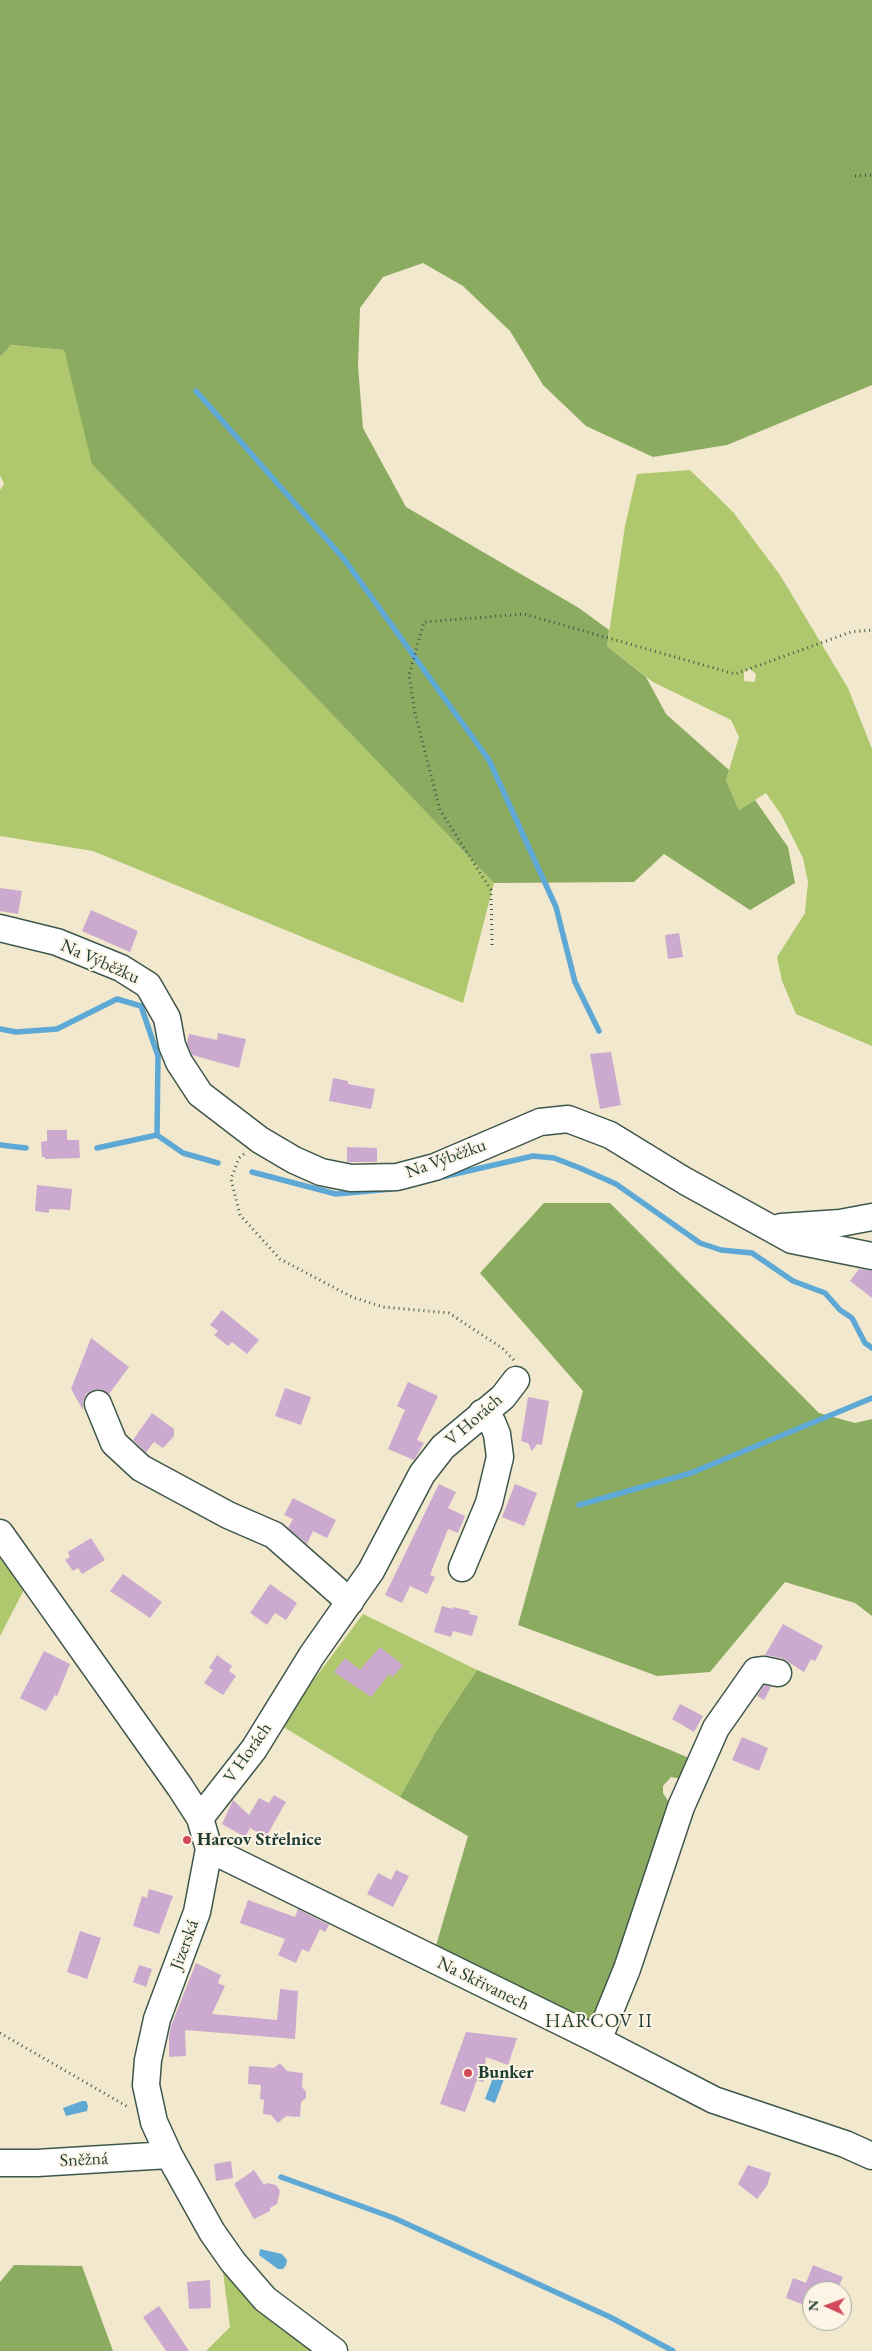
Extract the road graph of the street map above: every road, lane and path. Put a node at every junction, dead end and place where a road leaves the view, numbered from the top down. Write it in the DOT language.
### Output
graph roads {
  1 [pos="872,175"];
  2 [pos="855,176"];
  3 [pos="872,630"];
  4 [pos="0,928"];
  5 [pos="492,945"];
  6 [pos="260,1140"];
  7 [pos="872,1217"];
  8 [pos="770,1227"];
  9 [pos="872,1256"];
  10 [pos="516,1380"];
  11 [pos="98,1404"];
  12 [pos="482,1413"];
  13 [pos="0,1533"];
  14 [pos="462,1568"];
  15 [pos="350,1602"];
  16 [pos="778,1673"];
  17 [pos="200,1818"];
  18 [pos="209,1849"];
  19 [pos="0,2033"];
  20 [pos="598,2040"];
  21 [pos="154,2122"];
  22 [pos="169,2156"];
  23 [pos="872,2156"];
  24 [pos="0,2163"];
  25 [pos="334,2351"];
  1 -- 2 [label="path"];
  3 -- 5 [label="path"];
  4 -- 6 [label="street, Na Výběžku"];
  6 -- 8 [label="street, Na Výběžku"];
  6 -- 10 [label="path, V Horách"];
  7 -- 8 [label="street"];
  8 -- 9 [label="street, Na Výběžku"];
  10 -- 12 [label="street, V Horách"];
  11 -- 15 [label="street"];
  12 -- 14 [label="street"];
  12 -- 15 [label="street, V Horách"];
  13 -- 17 [label="street, Jizerská"];
  15 -- 17 [label="street, V Horách"];
  16 -- 20 [label="street"];
  17 -- 18 [label="street, Jizerská"];
  18 -- 20 [label="street, Na Skřivanech"];
  18 -- 21 [label="street, Jizerská"];
  19 -- 21 [label="path"];
  20 -- 23 [label="street, Na Skřivanech"];
  21 -- 22 [label="street, Jizerská"];
  22 -- 24 [label="street, Sněžná"];
  22 -- 25 [label="street, Jizerská"];
}
